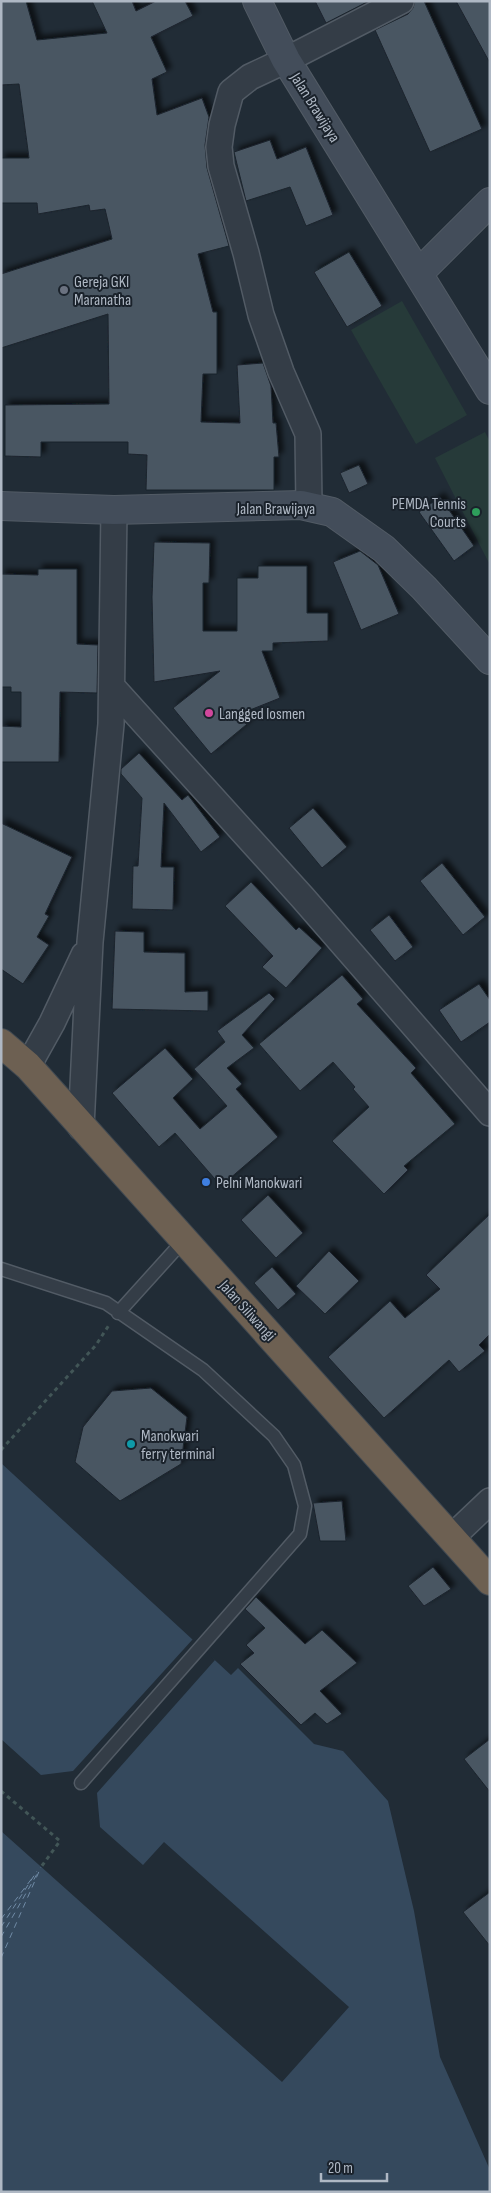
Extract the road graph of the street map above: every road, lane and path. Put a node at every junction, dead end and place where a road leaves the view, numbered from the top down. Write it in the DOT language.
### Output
graph roads {
  1 [pos="256,1"];
  2 [pos="401,1"];
  3 [pos="286,60"];
  4 [pos="490,202"];
  5 [pos="419,273"];
  6 [pos="490,390"];
  7 [pos="309,505"];
  8 [pos="1,506"];
  9 [pos="114,510"];
  10 [pos="490,660"];
  11 [pos="113,688"];
  12 [pos="90,942"];
  13 [pos="1,1043"];
  14 [pos="28,1066"];
  15 [pos="490,1113"];
  16 [pos="81,1127"];
  17 [pos="184,1240"];
  18 [pos="1,1269"];
  19 [pos="118,1312"];
  20 [pos="1,1450"];
  21 [pos="490,1501"];
  22 [pos="451,1538"];
  23 [pos="490,1582"];
  24 [pos="81,1783"];
  25 [pos="1,1791"];
  26 [pos="40,1867"];
  1 -- 3 [label="street, Jalan Brawijaya"];
  2 -- 3 [label="street"];
  3 -- 5 [label="street, Jalan Brawijaya"];
  3 -- 7 [label="street"];
  4 -- 5 [label="street"];
  5 -- 6 [label="street, Jalan Brawijaya"];
  7 -- 9 [label="street, Jalan Brawijaya"];
  7 -- 10 [label="street, Jalan Brawijaya"];
  8 -- 9 [label="street, Jalan Brawijaya"];
  9 -- 11 [label="street"];
  11 -- 12 [label="street"];
  11 -- 15 [label="street"];
  12 -- 14 [label="street"];
  12 -- 16 [label="street"];
  13 -- 14 [label="highway, Jalan Siliwangi"];
  14 -- 16 [label="highway, Jalan Siliwangi"];
  16 -- 17 [label="highway, Jalan Siliwangi"];
  17 -- 19 [label="lane"];
  17 -- 22 [label="highway, Jalan Siliwangi"];
  18 -- 19 [label="lane"];
  19 -- 20 [label="path"];
  19 -- 24 [label="lane"];
  21 -- 22 [label="street"];
  22 -- 23 [label="highway, Jalan Siliwangi"];
  25 -- 26 [label="path"];
}
